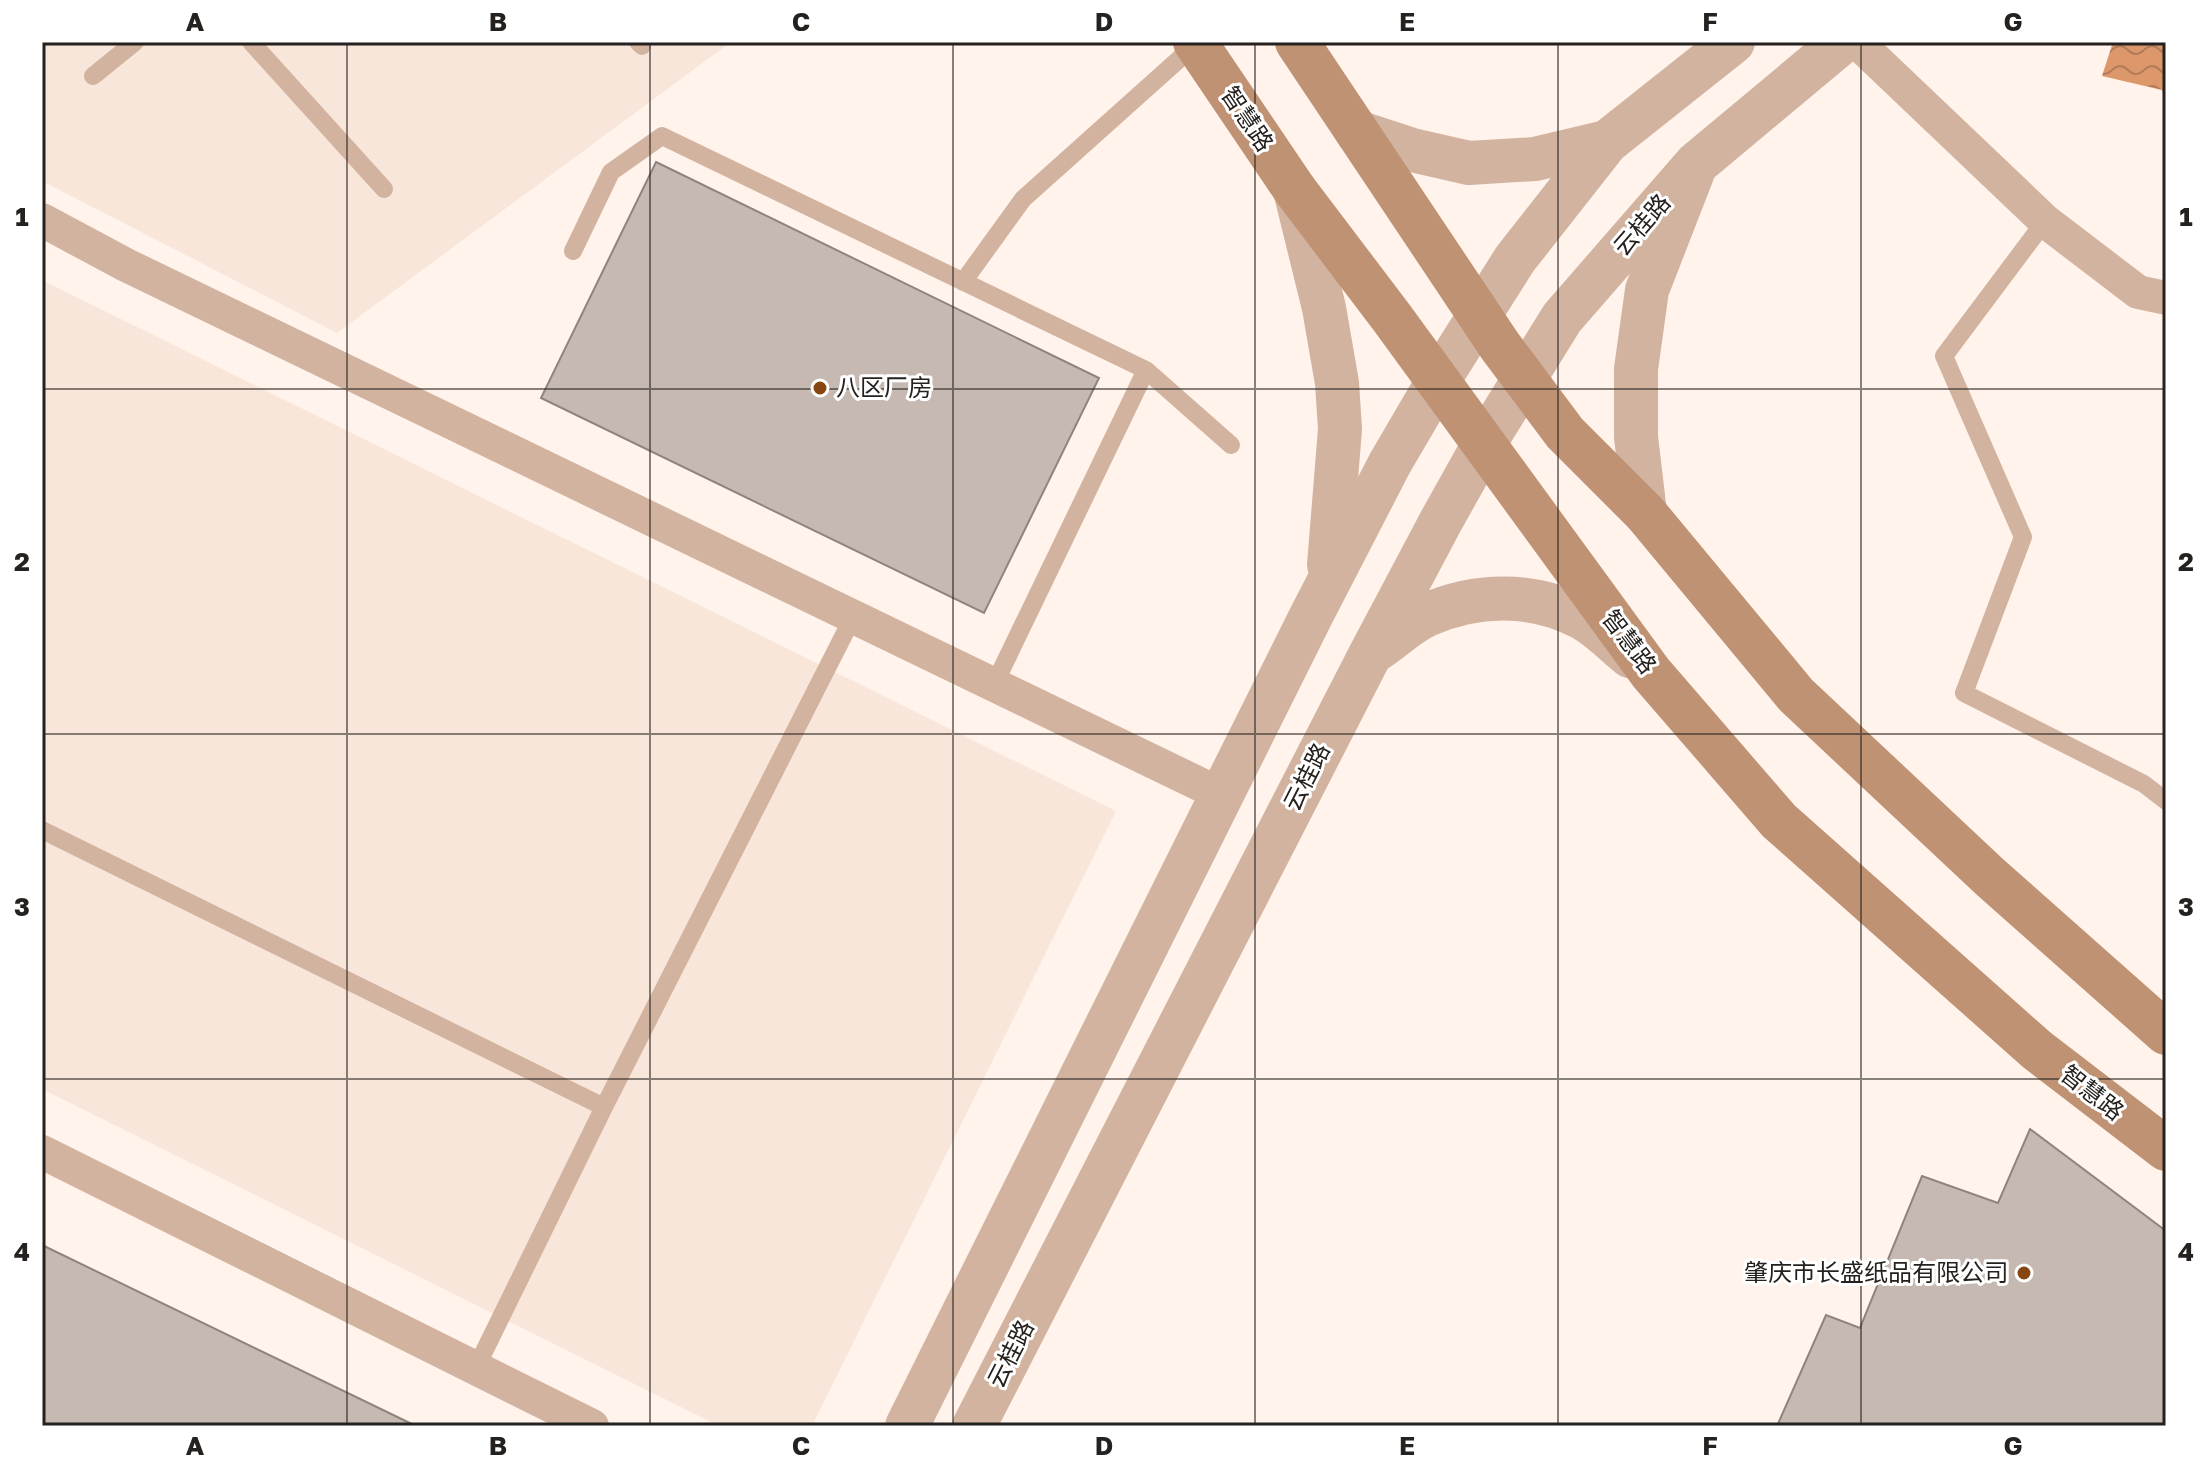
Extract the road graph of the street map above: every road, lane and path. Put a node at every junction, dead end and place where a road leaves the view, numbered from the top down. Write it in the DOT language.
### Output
graph roads {
  1 [pos="135,42"];
  2 [pos="251,42"];
  3 [pos="1297,42"];
  4 [pos="1733,42"];
  5 [pos="1842,42"];
  6 [pos="1857,42"];
  7 [pos="1196,43"];
  8 [pos="93,76"];
  9 [pos="1357,132"];
  10 [pos="1607,142"];
  11 [pos="1696,164"];
  12 [pos="384,189"];
  13 [pos="1295,190"];
  14 [pos="42,220"];
  15 [pos="2045,221"];
  16 [pos="573,251"];
  17 [pos="963,282"];
  18 [pos="2166,298"];
  19 [pos="1480,316"];
  20 [pos="1146,370"];
  21 [pos="1525,380"];
  22 [pos="1438,381"];
  23 [pos="1484,444"];
  24 [pos="1231,445"];
  25 [pos="1645,513"];
  26 [pos="1328,584"];
  27 [pos="853,617"];
  28 [pos="1371,653"];
  29 [pos="1651,673"];
  30 [pos="994,685"];
  31 [pos="1222,795"];
  32 [pos="2166,801"];
  33 [pos="42,830"];
  34 [pos="2166,1033"];
  35 [pos="604,1107"];
  36 [pos="2166,1149"];
  37 [pos="42,1152"];
  38 [pos="476,1368"];
  39 [pos="592,1426"];
  40 [pos="907,1426"];
  41 [pos="974,1426"];
  1 -- 8 [label="lane"];
  2 -- 12 [label="lane"];
  3 -- 9 [label="main road"];
  4 -- 10 [label="street"];
  5 -- 11 [label="street, 云桂路"];
  6 -- 15 [label="street"];
  7 -- 13 [label="main road, 智慧路"];
  7 -- 17 [label="lane"];
  9 -- 10 [label="street"];
  9 -- 19 [label="main road"];
  10 -- 19 [label="street"];
  11 -- 21 [label="street, 云桂路"];
  11 -- 25 [label="street"];
  13 -- 22 [label="main road, 智慧路"];
  13 -- 26 [label="street"];
  14 -- 27 [label="street"];
  15 -- 18 [label="street"];
  15 -- 32 [label="lane"];
  16 -- 17 [label="lane"];
  17 -- 20 [label="lane"];
  19 -- 21 [label="main road"];
  19 -- 22 [label="street"];
  20 -- 24 [label="lane"];
  20 -- 30 [label="lane"];
  21 -- 23 [label="street, 云桂路"];
  21 -- 25 [label="main road"];
  22 -- 23 [label="main road, 智慧路"];
  22 -- 26 [label="street"];
  23 -- 28 [label="street, 云桂路"];
  23 -- 29 [label="main road, 智慧路"];
  25 -- 34 [label="main road"];
  26 -- 31 [label="street"];
  27 -- 30 [label="street"];
  27 -- 35 [label="lane"];
  28 -- 29 [label="street"];
  28 -- 41 [label="street, 云桂路"];
  29 -- 36 [label="main road, 智慧路"];
  30 -- 31 [label="street"];
  31 -- 40 [label="street"];
  33 -- 35 [label="lane"];
  35 -- 38 [label="lane"];
  37 -- 38 [label="street"];
  38 -- 39 [label="street"];
}
